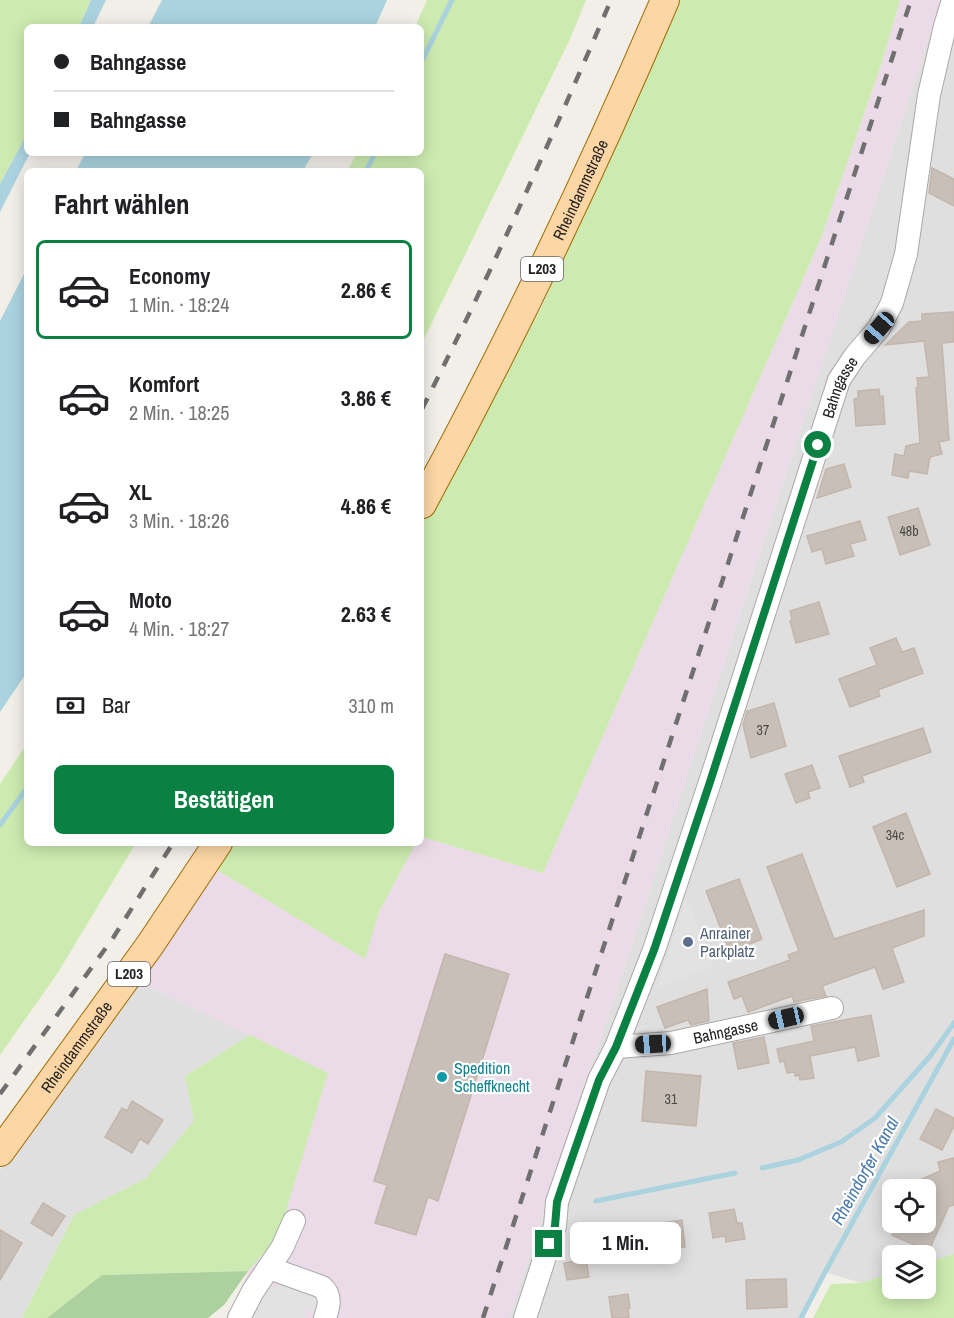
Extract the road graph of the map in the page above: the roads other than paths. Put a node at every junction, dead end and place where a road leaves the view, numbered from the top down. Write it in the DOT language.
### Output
graph roads {
  1 [pos="666,0"];
  2 [pos="953,0"];
  3 [pos="424,500"];
  4 [pos="216,846"];
  5 [pos="832,1008"];
  6 [pos="616,1047"];
  7 [pos="0,1152"];
  8 [pos="294,1221"];
  9 [pos="269,1268"];
  10 [pos="239,1318"];
  11 [pos="325,1318"];
  12 [pos="525,1318"];
  1 -- 3 [label="main road, Rheindammstraße / L203"];
  2 -- 6 [label="street, Bahngasse"];
  4 -- 7 [label="main road, Rheindammstraße / L203"];
  5 -- 6 [label="street, Bahngasse"];
  6 -- 12 [label="street, Bahngasse"];
  8 -- 9 [label="street"];
  9 -- 10 [label="street"];
  9 -- 11 [label="street"];
}
